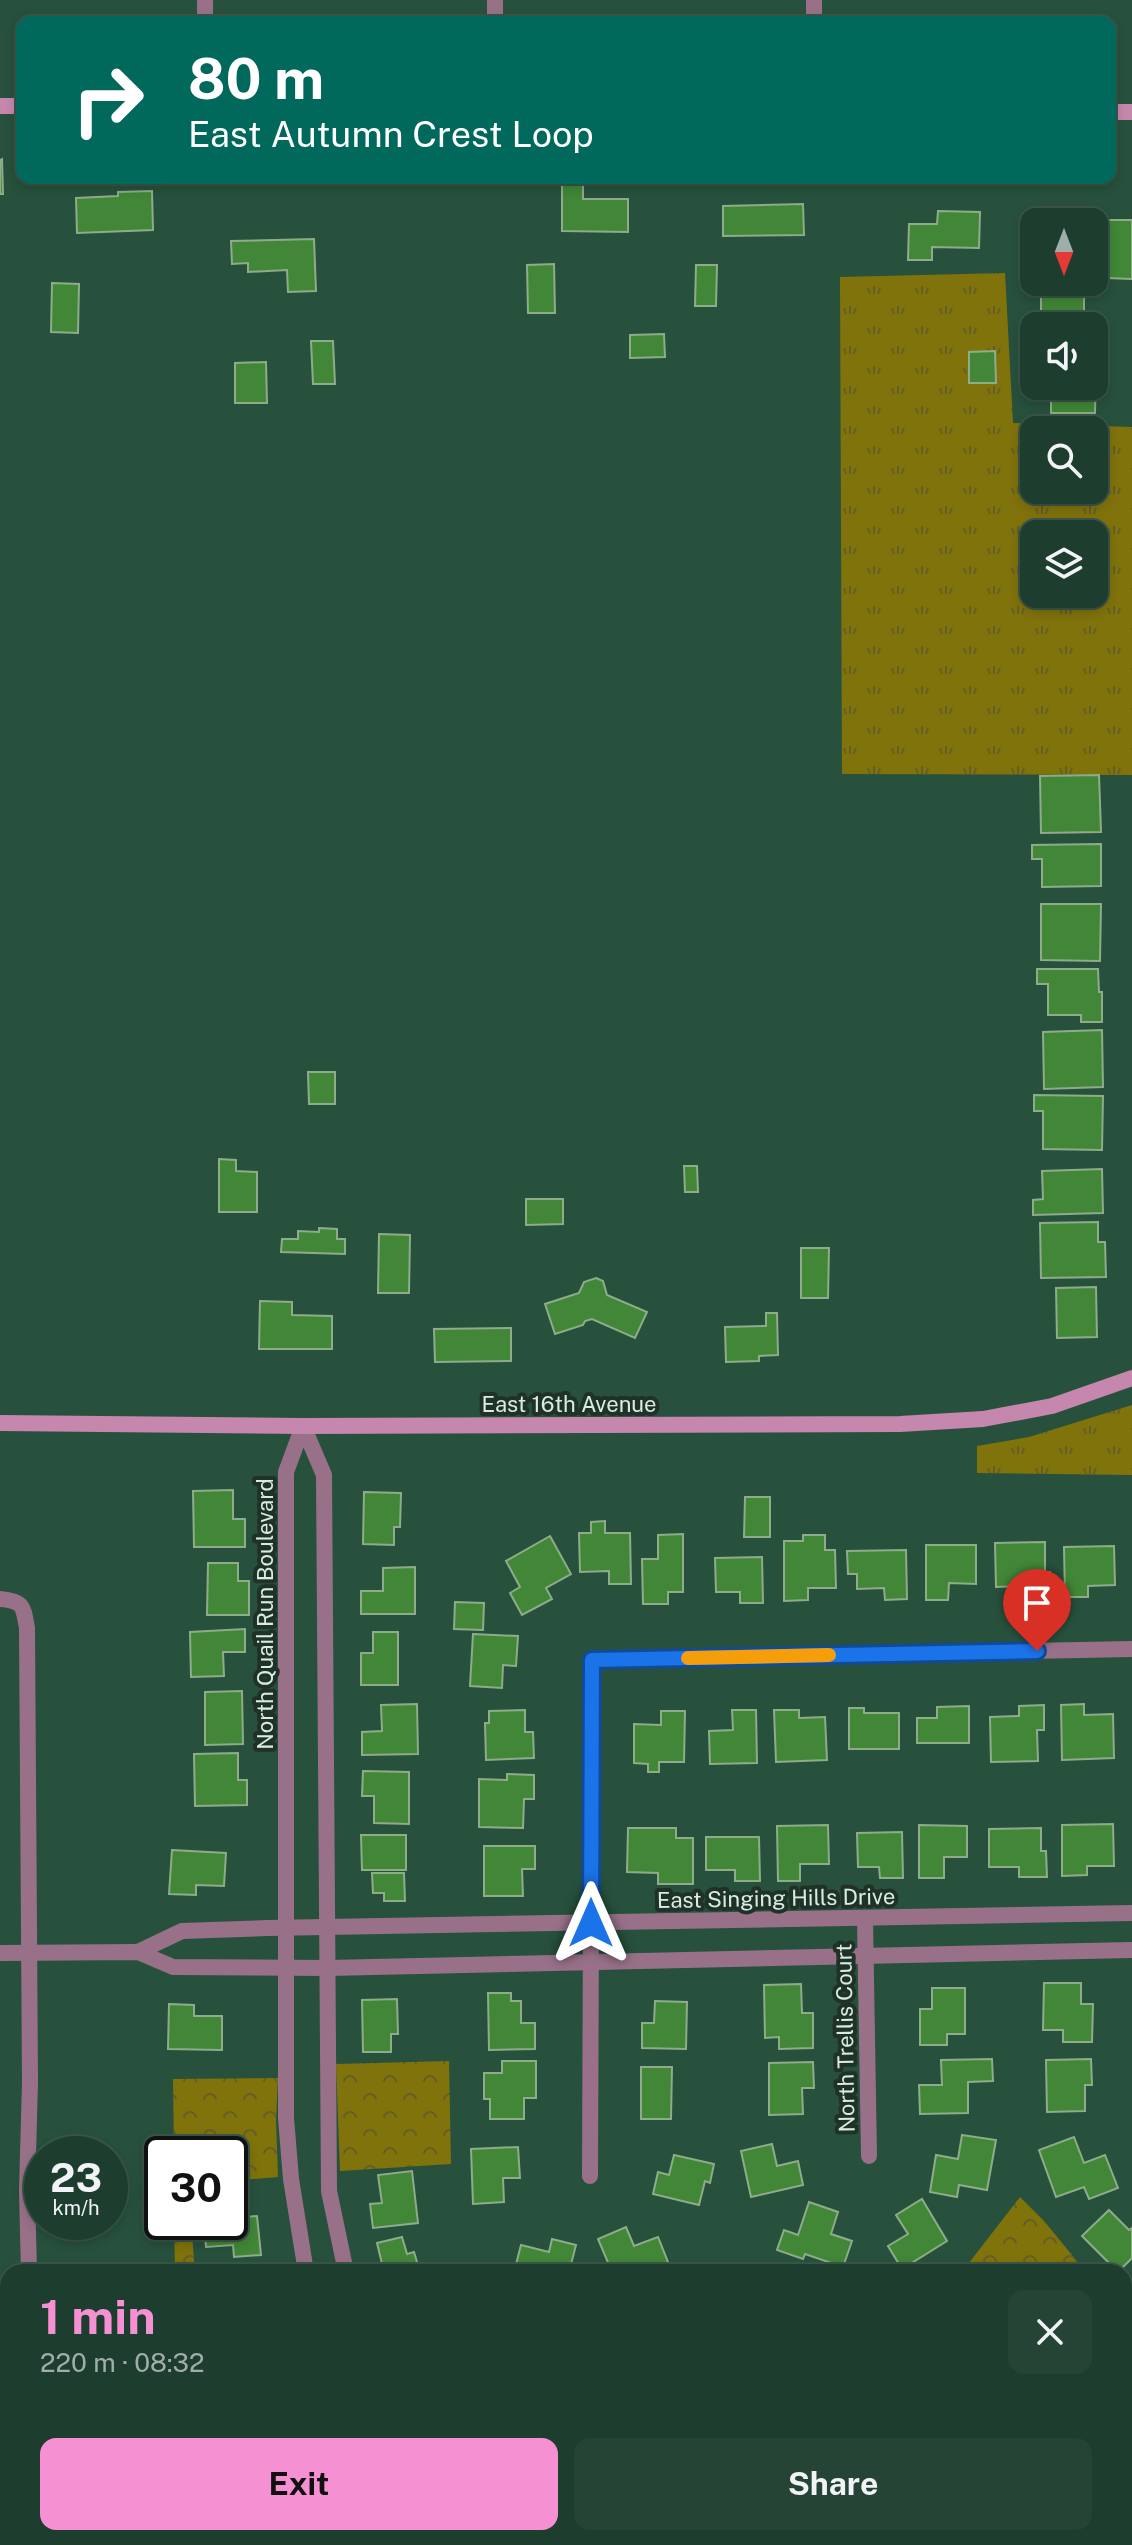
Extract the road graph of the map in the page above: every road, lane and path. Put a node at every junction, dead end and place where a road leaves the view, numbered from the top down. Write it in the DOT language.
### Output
graph roads {
  1 [pos="1132,1378"];
  2 [pos="0,1423"];
  3 [pos="303,1426"];
  4 [pos="0,1599"];
  5 [pos="1132,1649"];
  6 [pos="1132,1913"];
  7 [pos="865,1919"];
  8 [pos="591,1923"];
  9 [pos="286,1927"];
  10 [pos="327,1927"];
  11 [pos="1132,1950"];
  12 [pos="29,1952"];
  13 [pos="138,1952"];
  14 [pos="0,1953"];
  15 [pos="866,1955"];
  16 [pos="591,1961"];
  17 [pos="286,1967"];
  18 [pos="328,1968"];
  19 [pos="869,2156"];
  20 [pos="590,2176"];
  21 [pos="29,2264"];
  22 [pos="305,2264"];
  23 [pos="344,2264"];
  1 -- 3 [label="street, East 16th Avenue"];
  2 -- 3 [label="street, East 16th Avenue"];
  3 -- 9 [label="street, North Quail Run Boulevard"];
  3 -- 10 [label="street"];
  4 -- 12 [label="street"];
  5 -- 8 [label="street"];
  6 -- 7 [label="street, East Singing Hills Drive"];
  7 -- 8 [label="street, East Singing Hills Drive"];
  7 -- 15 [label="street, North Trellis Court"];
  8 -- 10 [label="street, East Singing Hills Drive"];
  8 -- 16 [label="street"];
  9 -- 10 [label="street, East Singing Hills Drive"];
  9 -- 13 [label="street, East Singing Hills Drive"];
  9 -- 17 [label="street, North Quail Run Boulevard"];
  10 -- 18 [label="street"];
  11 -- 15 [label="street, East Singing Hills Drive"];
  12 -- 13 [label="street, East Singing Hills Drive"];
  12 -- 14 [label="street, East Singing Hills Drive"];
  12 -- 21 [label="street"];
  13 -- 17 [label="street, East Singing Hills Drive"];
  15 -- 16 [label="street, East Singing Hills Drive"];
  15 -- 19 [label="street, North Trellis Court"];
  16 -- 18 [label="street, East Singing Hills Drive"];
  16 -- 20 [label="street"];
  17 -- 18 [label="street, East Singing Hills Drive"];
  17 -- 22 [label="street, North Quail Run Boulevard"];
  18 -- 23 [label="street"];
}
